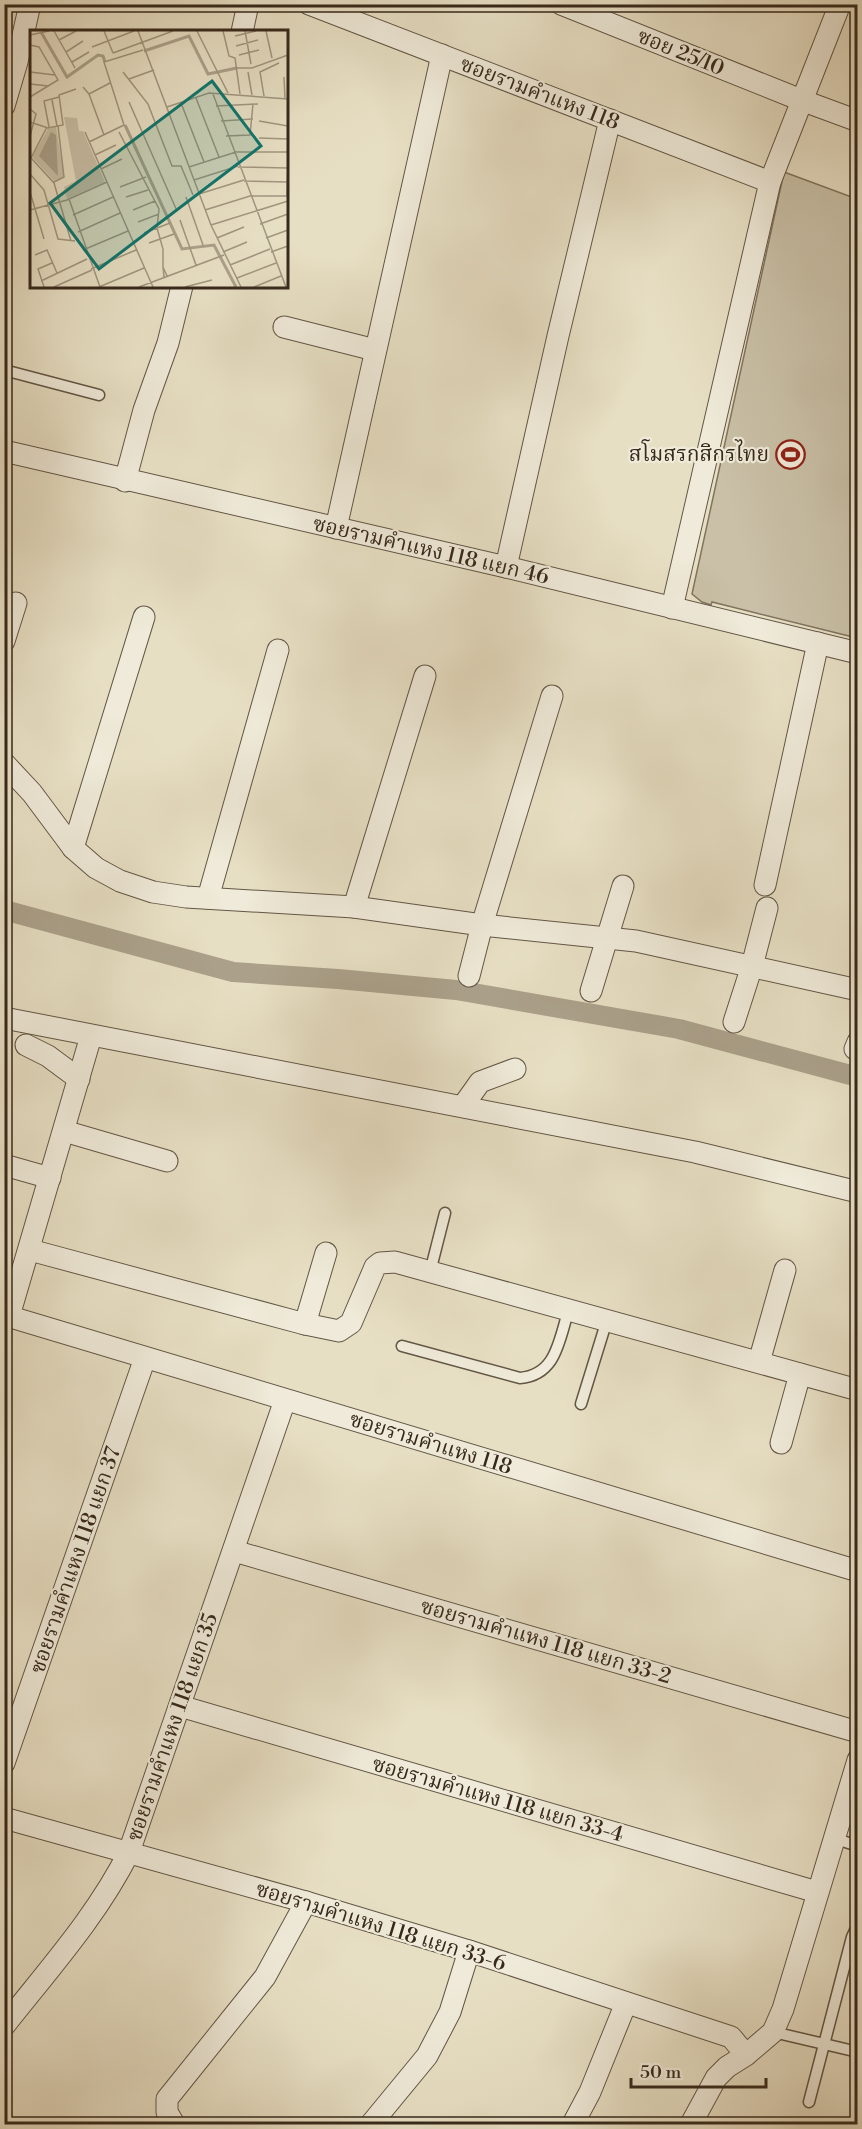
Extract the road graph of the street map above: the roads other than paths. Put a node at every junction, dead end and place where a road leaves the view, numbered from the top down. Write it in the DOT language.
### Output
graph roads {
  1 [pos="30,4"];
  2 [pos="248,4"];
  3 [pos="309,4"];
  4 [pos="561,4"];
  5 [pos="840,4"];
  6 [pos="242,30"];
  7 [pos="442,56"];
  8 [pos="801,100"];
  9 [pos="4,106"];
  10 [pos="610,120"];
  11 [pos="858,121"];
  12 [pos="770,182"];
  13 [pos="182,288"];
  14 [pos="284,327"];
  15 [pos="375,350"];
  16 [pos="4,370"];
  17 [pos="99,395"];
  18 [pos="4,452"];
  19 [pos="125,481"];
  20 [pos="336,528"];
  21 [pos="506,567"];
  22 [pos="16,603"];
  23 [pos="672,608"];
  24 [pos="144,617"];
  25 [pos="4,641"];
  26 [pos="818,643"];
  27 [pos="278,650"];
  28 [pos="858,653"];
  29 [pos="425,676"];
  30 [pos="552,696"];
  31 [pos="4,763"];
  32 [pos="73,848"];
  33 [pos="765,885"];
  34 [pos="623,886"];
  35 [pos="208,898"];
  36 [pos="354,907"];
  37 [pos="767,909"];
  38 [pos="482,925"];
  39 [pos="606,938"];
  40 [pos="752,966"];
  41 [pos="470,976"];
  42 [pos="858,990"];
  43 [pos="591,991"];
  44 [pos="4,1018"];
  45 [pos="734,1022"];
  46 [pos="92,1036"];
  47 [pos="26,1044"];
  48 [pos="515,1069"];
  49 [pos="79,1079"];
  50 [pos="463,1106"];
  51 [pos="64,1131"];
  52 [pos="167,1161"];
  53 [pos="4,1165"];
  54 [pos="50,1178"];
  55 [pos="858,1192"];
  56 [pos="445,1213"];
  57 [pos="30,1250"];
  58 [pos="326,1253"];
  59 [pos="786,1270"];
  60 [pos="430,1272"];
  61 [pos="569,1310"];
  62 [pos="7,1316"];
  63 [pos="607,1320"];
  64 [pos="304,1324"];
  65 [pos="402,1347"];
  66 [pos="145,1358"];
  67 [pos="759,1362"];
  68 [pos="801,1374"];
  69 [pos="858,1390"];
  70 [pos="285,1400"];
  71 [pos="581,1404"];
  72 [pos="781,1443"];
  73 [pos="234,1551"];
  74 [pos="858,1571"];
  75 [pos="180,1706"];
  76 [pos="858,1732"];
  77 [pos="858,1760"];
  78 [pos="4,1763"];
  79 [pos="4,1818"];
  80 [pos="833,1838"];
  81 [pos="858,1846"];
  82 [pos="129,1852"];
  83 [pos="817,1892"];
  84 [pos="306,1902"];
  85 [pos="858,1924"];
  86 [pos="469,1951"];
  87 [pos="626,2002"];
  88 [pos="4,2026"];
  89 [pos="774,2032"];
  90 [pos="824,2044"];
  91 [pos="858,2052"];
  92 [pos="746,2055"];
  93 [pos="809,2102"];
  94 [pos="174,2124"];
  95 [pos="371,2124"];
  96 [pos="573,2124"];
  97 [pos="691,2124"];
  1 -- 9 [label="street"];
  2 -- 6 [label="street"];
  3 -- 7 [label="street, ซอยรามคำแหง 118"];
  4 -- 8 [label="street, ซอย 25/10"];
  5 -- 8 [label="street"];
  7 -- 10 [label="street, ซอยรามคำแหง 118"];
  7 -- 15 [label="street"];
  8 -- 11 [label="street, ซอย 25/10"];
  8 -- 12 [label="street"];
  10 -- 12 [label="street, ซอยรามคำแหง 118"];
  10 -- 21 [label="street"];
  12 -- 23 [label="street"];
  13 -- 19 [label="street"];
  14 -- 15 [label="street"];
  15 -- 20 [label="street"];
  16 -- 17 [label="lane"];
  18 -- 19 [label="street, ซอยรามคำแหง 118 แยก 46"];
  19 -- 20 [label="street, ซอยรามคำแหง 118 แยก 46"];
  20 -- 21 [label="street, ซอยรามคำแหง 118 แยก 46"];
  21 -- 23 [label="street, ซอยรามคำแหง 118 แยก 46"];
  22 -- 25 [label="street"];
  23 -- 26 [label="street, ซอยรามคำแหง 118 แยก 46"];
  24 -- 32 [label="street"];
  26 -- 28 [label="street, ซอยรามคำแหง 118 แยก 46"];
  26 -- 33 [label="street"];
  27 -- 35 [label="street"];
  29 -- 36 [label="street"];
  30 -- 38 [label="street"];
  31 -- 32 [label="street"];
  32 -- 35 [label="street"];
  34 -- 39 [label="street"];
  35 -- 36 [label="street"];
  36 -- 38 [label="street"];
  37 -- 40 [label="street"];
  38 -- 39 [label="street"];
  38 -- 41 [label="street"];
  39 -- 40 [label="street"];
  39 -- 43 [label="street"];
  40 -- 42 [label="street"];
  40 -- 45 [label="street"];
  44 -- 46 [label="street"];
  46 -- 49 [label="street"];
  46 -- 50 [label="street"];
  47 -- 49 [label="street"];
  48 -- 50 [label="street"];
  49 -- 51 [label="street"];
  50 -- 55 [label="street"];
  51 -- 52 [label="street"];
  51 -- 54 [label="street"];
  53 -- 54 [label="street"];
  54 -- 57 [label="street"];
  56 -- 60 [label="lane"];
  57 -- 62 [label="street"];
  57 -- 64 [label="street"];
  58 -- 64 [label="street"];
  59 -- 67 [label="street"];
  60 -- 61 [label="street"];
  60 -- 64 [label="street"];
  61 -- 63 [label="street"];
  61 -- 65 [label="lane"];
  62 -- 66 [label="street, ซอยรามคำแหง 118"];
  63 -- 67 [label="street"];
  63 -- 71 [label="lane"];
  66 -- 70 [label="street, ซอยรามคำแหง 118"];
  66 -- 78 [label="street, ซอยรามคำแหง 118 แยก 37"];
  67 -- 68 [label="street"];
  68 -- 69 [label="street"];
  68 -- 72 [label="street"];
  70 -- 73 [label="street, ซอยรามคำแหง 118 แยก 35"];
  70 -- 74 [label="street, ซอยรามคำแหง 118"];
  73 -- 75 [label="street, ซอยรามคำแหง 118 แยก 35"];
  73 -- 76 [label="street, ซอยรามคำแหง 118 แยก 33-2"];
  75 -- 82 [label="street, ซอยรามคำแหง 118 แยก 35"];
  75 -- 83 [label="street, ซอยรามคำแหง 118 แยก 33-4"];
  77 -- 80 [label="street"];
  79 -- 82 [label="street, ซอยรามคำแหง 118 แยก 33-6"];
  80 -- 81 [label="lane"];
  80 -- 83 [label="street"];
  82 -- 84 [label="street, ซอยรามคำแหง 118 แยก 33-6"];
  82 -- 88 [label="street, ซอยรามคำแหง 118 แยก 35"];
  83 -- 89 [label="street"];
  84 -- 86 [label="street, ซอยรามคำแหง 118 แยก 33-6"];
  84 -- 94 [label="street"];
  85 -- 90 [label="lane"];
  86 -- 87 [label="street, ซอยรามคำแหง 118 แยก 33-6"];
  86 -- 95 [label="street"];
  87 -- 92 [label="street, ซอยรามคำแหง 118 แยก 33-6"];
  87 -- 96 [label="street"];
  89 -- 90 [label="lane"];
  89 -- 92 [label="street"];
  90 -- 91 [label="lane"];
  90 -- 93 [label="lane"];
  92 -- 97 [label="street"];
}
